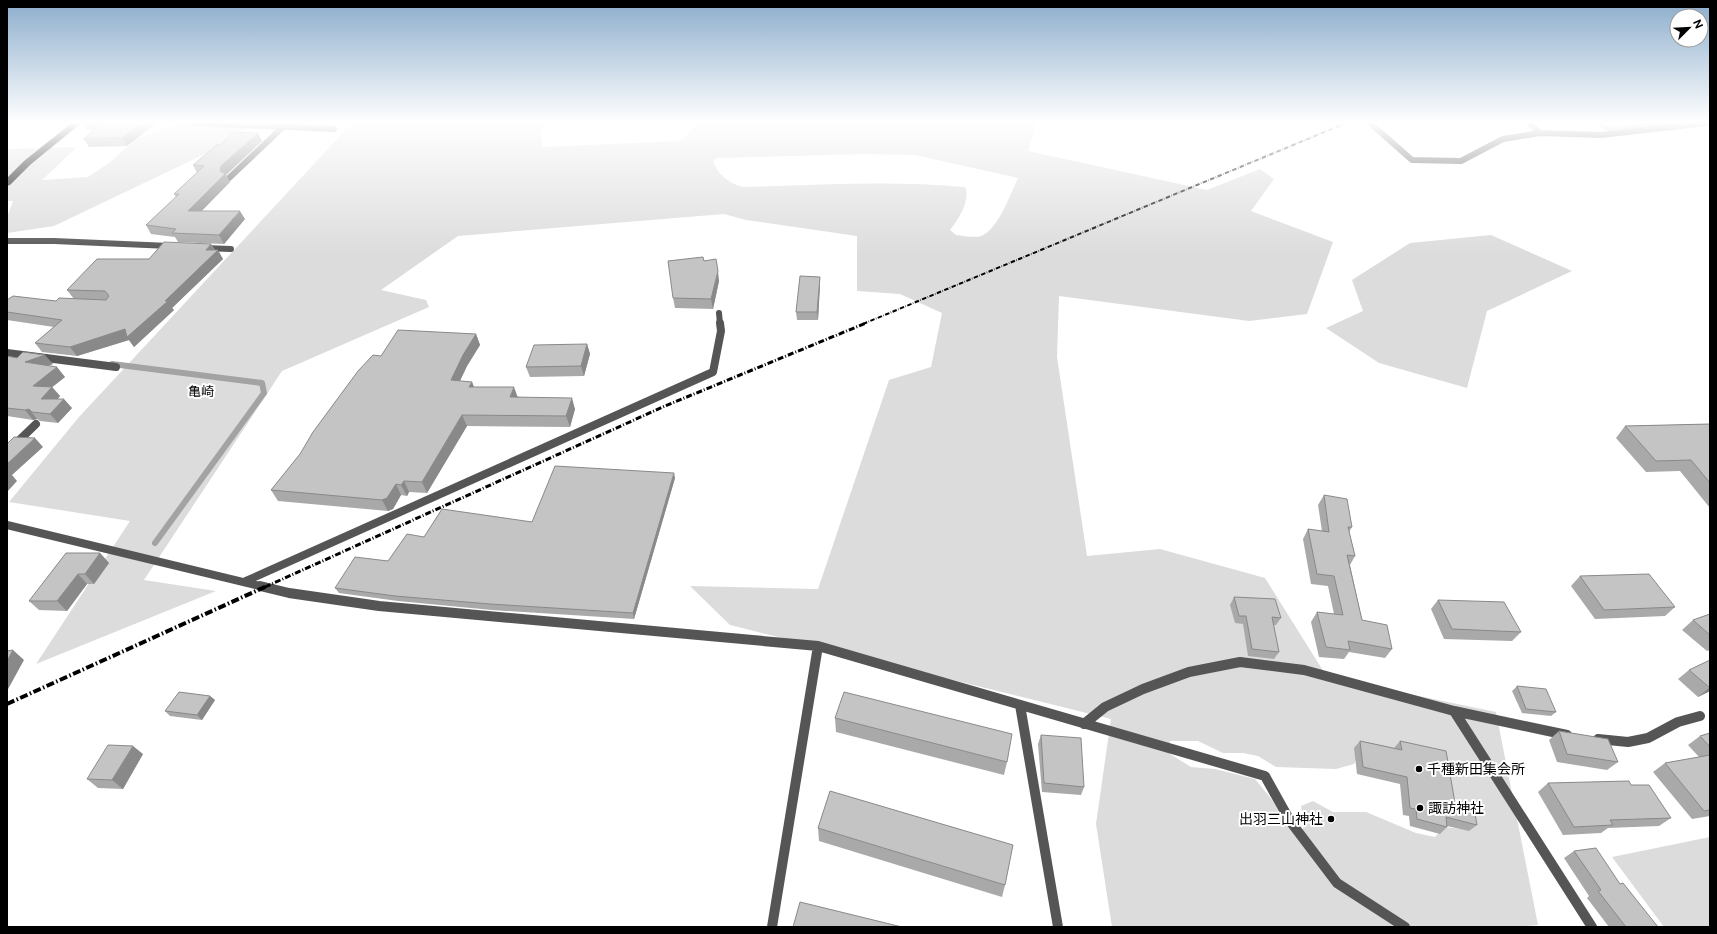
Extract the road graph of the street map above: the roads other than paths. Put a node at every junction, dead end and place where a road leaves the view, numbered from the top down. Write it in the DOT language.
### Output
graph roads {
  1 [pos="23,167"];
  2 [pos="241,167"];
  3 [pos="229,178"];
  4 [pos="7,183"];
  5 [pos="7,241"];
  6 [pos="177,246"];
  7 [pos="200,247"];
  8 [pos="231,249"];
  9 [pos="719,313"];
  10 [pos="7,353"];
  11 [pos="116,367"];
  12 [pos="36,424"];
  13 [pos="7,452"];
  14 [pos="7,525"];
  15 [pos="246,582"];
  16 [pos="818,646"];
  17 [pos="1020,705"];
  18 [pos="1454,711"];
  19 [pos="1700,716"];
  20 [pos="1084,724"];
  21 [pos="772,927"];
  22 [pos="1058,927"];
  23 [pos="1405,927"];
  24 [pos="1592,927"];
  1 -- 4 [label="highway"];
  2 -- 3 [label="street"];
  5 -- 6 [label="street"];
  7 -- 8 [label="street"];
  9 -- 15 [label="street"];
  10 -- 11 [label="street"];
  12 -- 13 [label="street"];
  14 -- 15 [label="street"];
  15 -- 16 [label="street"];
  16 -- 17 [label="street"];
  16 -- 21 [label="street"];
  17 -- 20 [label="street"];
  17 -- 22 [label="street"];
  18 -- 19 [label="street"];
  18 -- 20 [label="street"];
  18 -- 24 [label="street"];
  20 -- 23 [label="street"];
}
